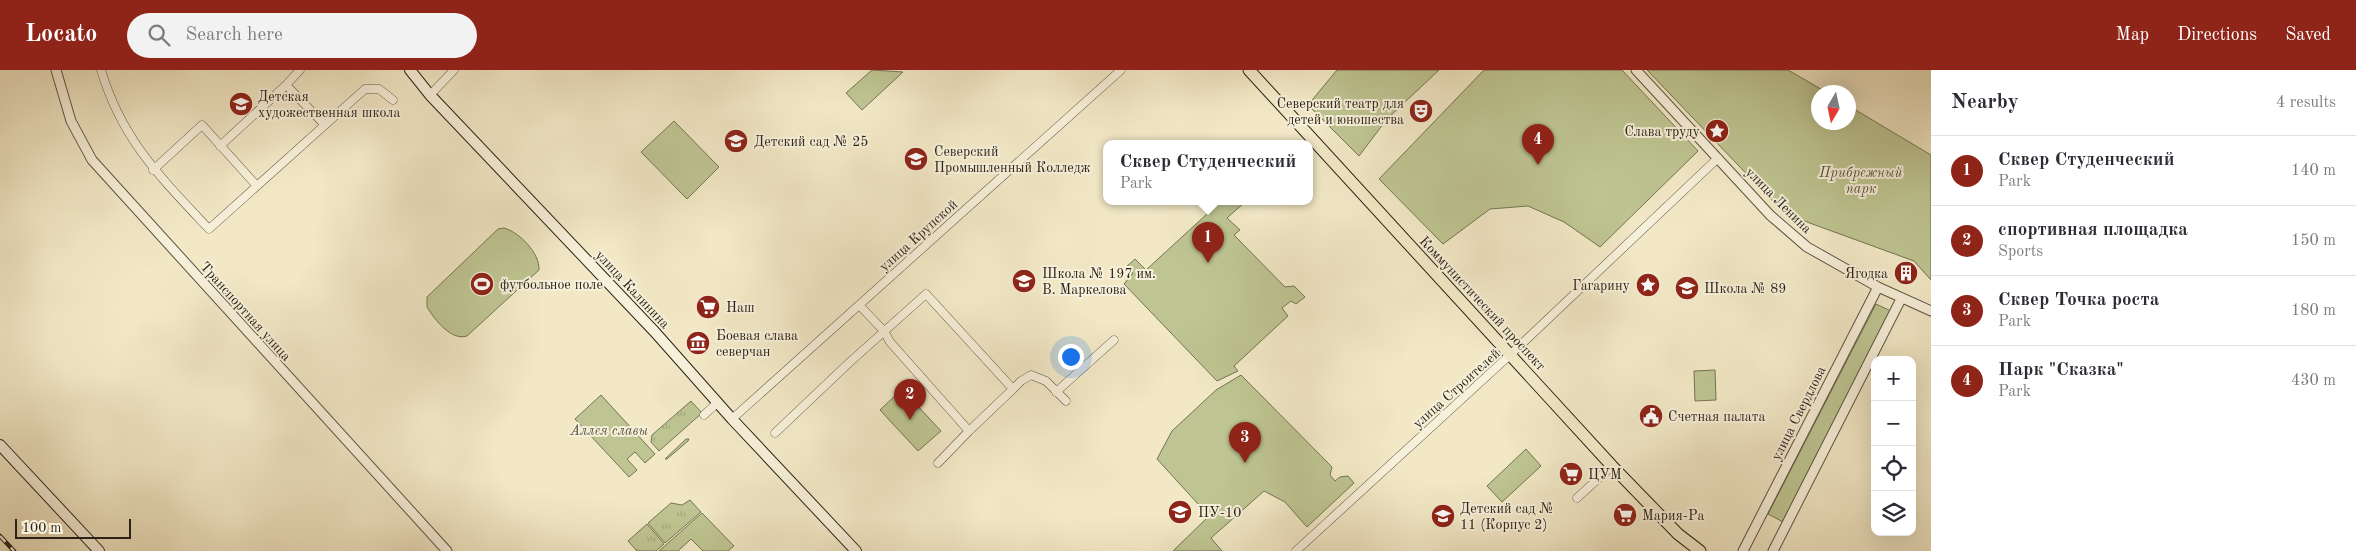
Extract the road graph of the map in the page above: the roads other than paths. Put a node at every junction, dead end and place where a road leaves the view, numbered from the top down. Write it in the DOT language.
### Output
graph roads {
  1 [pos="56,70"];
  2 [pos="101,70"];
  3 [pos="300,70"];
  4 [pos="410,70"];
  5 [pos="454,70"];
  6 [pos="1121,70"];
  7 [pos="1249,70"];
  8 [pos="1636,70"];
  9 [pos="286,85"];
  10 [pos="430,95"];
  11 [pos="393,100"];
  12 [pos="325,126"];
  13 [pos="1311,140"];
  14 [pos="1313,142"];
  15 [pos="220,146"];
  16 [pos="1718,158"];
  17 [pos="154,170"];
  18 [pos="257,186"];
  19 [pos="1878,287"];
  20 [pos="1901,299"];
  21 [pos="859,304"];
  22 [pos="1931,311"];
  23 [pos="884,331"];
  24 [pos="1114,340"];
  25 [pos="1511,354"];
  26 [pos="1013,389"];
  27 [pos="1056,392"];
  28 [pos="1066,401"];
  29 [pos="717,403"];
  30 [pos="704,415"];
  31 [pos="732,419"];
  32 [pos="969,431"];
  33 [pos="775,433"];
  34 [pos="0,445"];
  35 [pos="938,463"];
  36 [pos="1612,466"];
  37 [pos="1577,498"];
  38 [pos="98,551"];
  39 [pos="447,551"];
  40 [pos="856,551"];
  41 [pos="1296,551"];
  42 [pos="1700,551"];
  43 [pos="1743,551"];
  44 [pos="1773,551"];
  1 -- 39 [label="street, Транспортная улица"];
  2 -- 17 [label="street"];
  3 -- 9 [label="street"];
  4 -- 10 [label="main road, улица Калинина"];
  5 -- 10 [label="street"];
  6 -- 21 [label="street, улица Крупской"];
  7 -- 13 [label="main road, Коммунистический проспект"];
  8 -- 16 [label="street, улица Ленина"];
  9 -- 12 [label="street"];
  9 -- 15 [label="street"];
  10 -- 29 [label="main road, улица Калинина"];
  11 -- 12 [label="street"];
  12 -- 18 [label="street"];
  14 -- 25 [label="main road, Коммунистический проспект"];
  15 -- 17 [label="street"];
  15 -- 18 [label="street"];
  16 -- 19 [label="street, улица Ленина"];
  16 -- 25 [label="street, улица Строителей"];
  17 -- 18 [label="street"];
  19 -- 20 [label="street, улица Ленина"];
  19 -- 43 [label="street, улица Свердлова"];
  20 -- 22 [label="street, улица Ленина"];
  20 -- 44 [label="street"];
  21 -- 23 [label="street"];
  21 -- 31 [label="street, улица Крупской"];
  23 -- 26 [label="street"];
  23 -- 32 [label="street"];
  23 -- 33 [label="street"];
  24 -- 27 [label="street"];
  25 -- 36 [label="main road, Коммунистический проспект"];
  25 -- 41 [label="street, улица Строителей"];
  26 -- 27 [label="street"];
  26 -- 32 [label="street"];
  27 -- 28 [label="street"];
  29 -- 30 [label="street"];
  29 -- 31 [label="main road, улица Калинина"];
  31 -- 40 [label="main road, улица Калинина"];
  32 -- 35 [label="street"];
  34 -- 38 [label="main road"];
  36 -- 37 [label="street"];
  36 -- 42 [label="main road, Коммунистический проспект"];
}
